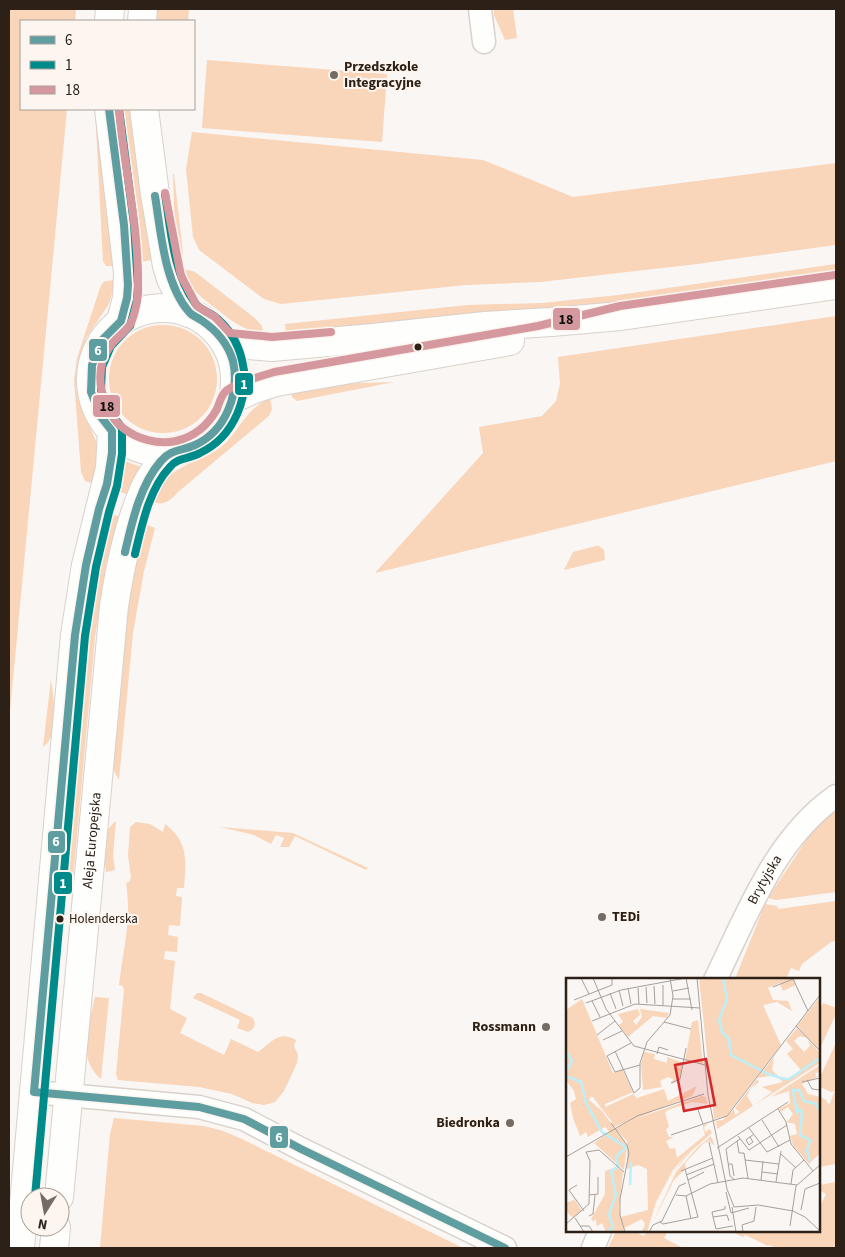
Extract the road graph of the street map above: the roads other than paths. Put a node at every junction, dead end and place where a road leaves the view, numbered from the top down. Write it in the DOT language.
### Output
graph roads {
  1 [pos="480,9"];
  2 [pos="484,42"];
  3 [pos="109,110"];
  4 [pos="144,110"];
  5 [pos="836,285"];
  6 [pos="189,313"];
  7 [pos="621,316"];
  8 [pos="121,321"];
  9 [pos="225,343"];
  10 [pos="232,399"];
  11 [pos="112,431"];
  12 [pos="170,452"];
  13 [pos="836,796"];
  14 [pos="717,978"];
  15 [pos="34,1092"];
  16 [pos="69,1095"];
  17 [pos="60,1187"];
  18 [pos="600,1232"];
  19 [pos="20,1248"];
  20 [pos="505,1248"];
  21 [pos="593,1248"];
  1 -- 2 [label="street"];
  3 -- 8 [label="main road"];
  4 -- 6 [label="main road"];
  5 -- 7 [label="main road"];
  6 -- 8 [label="main road"];
  6 -- 9 [label="main road"];
  7 -- 9 [label="main road"];
  7 -- 10 [label="main road"];
  8 -- 11 [label="main road"];
  9 -- 10 [label="main road"];
  10 -- 12 [label="main road"];
  11 -- 12 [label="main road"];
  11 -- 15 [label="main road"];
  12 -- 16 [label="main road, Aleja Europejska"];
  13 -- 14 [label="street, Brytyjska"];
  15 -- 16 [label="street"];
  15 -- 19 [label="main road"];
  16 -- 17 [label="main road, Aleja Europejska"];
  16 -- 20 [label="street"];
  18 -- 21 [label="street"];
}
